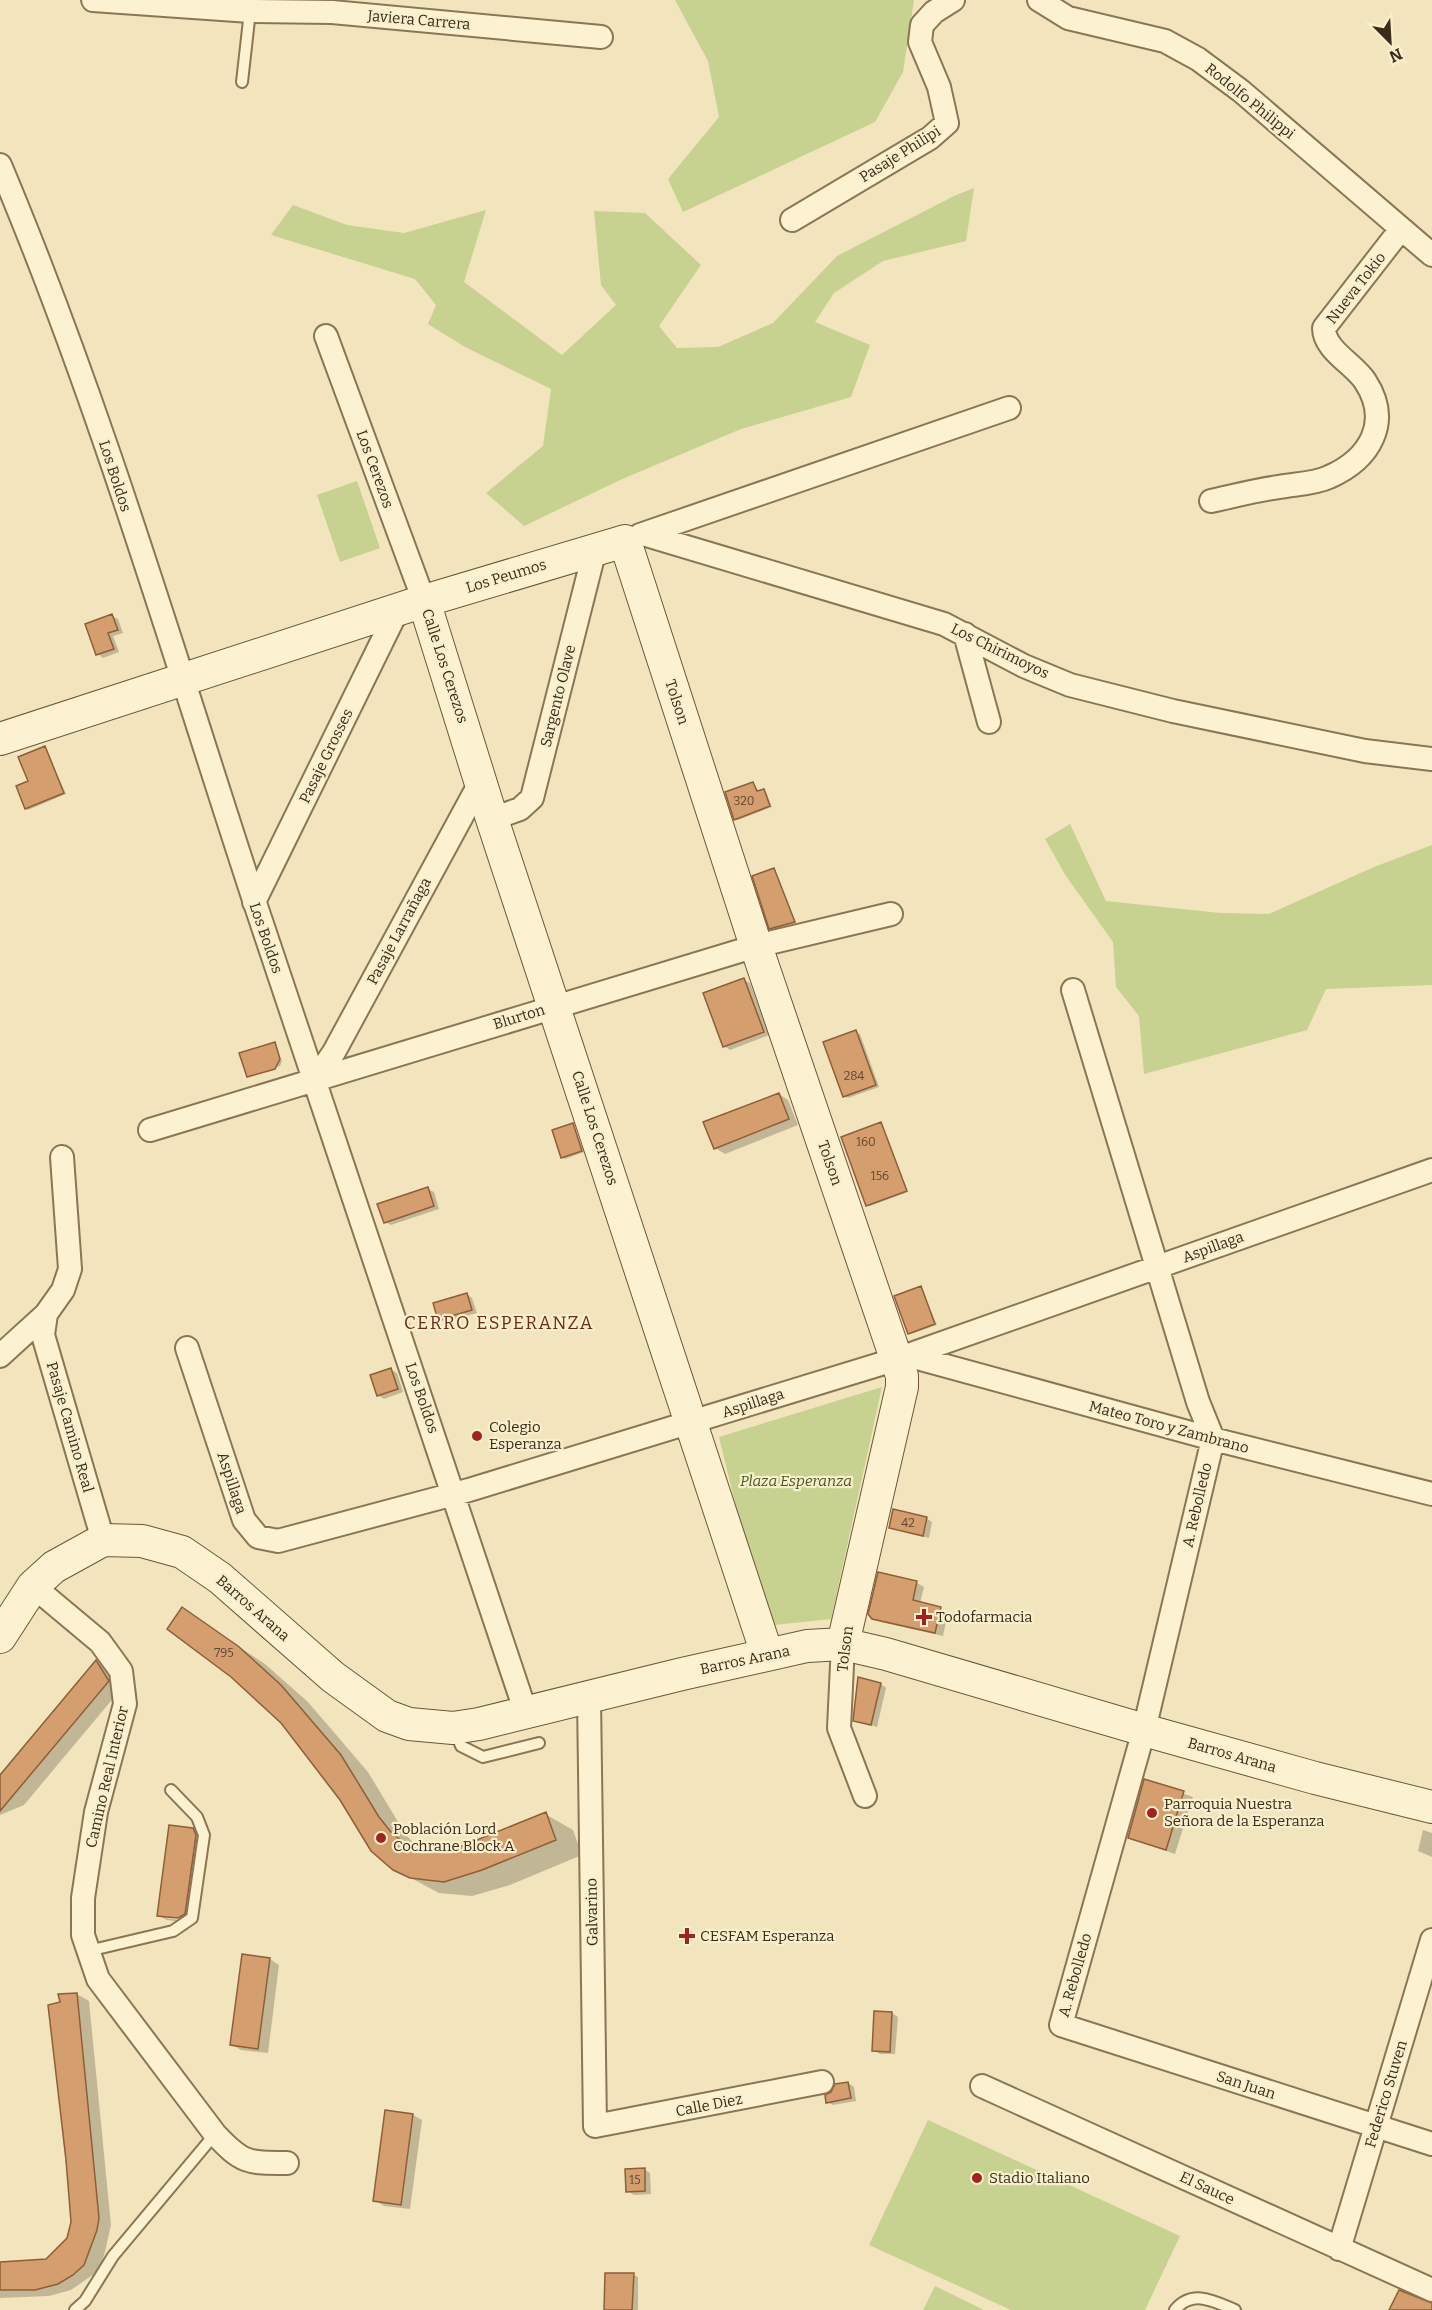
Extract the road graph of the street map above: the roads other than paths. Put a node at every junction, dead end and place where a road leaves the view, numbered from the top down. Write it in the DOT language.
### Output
graph roads {
  1 [pos="93,0"];
  2 [pos="953,0"];
  3 [pos="1039,0"];
  4 [pos="250,11"];
  5 [pos="601,37"];
  6 [pos="242,81"];
  7 [pos="0,165"];
  8 [pos="792,220"];
  9 [pos="1401,230"];
  10 [pos="1432,255"];
  11 [pos="326,336"];
  12 [pos="1009,408"];
  13 [pos="1211,501"];
  14 [pos="634,537"];
  15 [pos="595,549"];
  16 [pos="411,605"];
  17 [pos="965,634"];
  18 [pos="182,680"];
  19 [pos="989,722"];
  20 [pos="0,739"];
  21 [pos="1432,759"];
  22 [pos="481,781"];
  23 [pos="492,819"];
  24 [pos="254,902"];
  25 [pos="891,914"];
  26 [pos="756,946"];
  27 [pos="1073,990"];
  28 [pos="555,1006"];
  29 [pos="315,1080"];
  30 [pos="150,1130"];
  31 [pos="62,1157"];
  32 [pos="1432,1170"];
  33 [pos="1159,1266"];
  34 [pos="46,1314"];
  35 [pos="187,1348"];
  36 [pos="0,1356"];
  37 [pos="902,1357"];
  38 [pos="692,1422"];
  39 [pos="1213,1439"];
  40 [pos="454,1494"];
  41 [pos="1432,1494"];
  42 [pos="103,1540"];
  43 [pos="33,1586"];
  44 [pos="0,1638"];
  45 [pos="843,1644"];
  46 [pos="767,1654"];
  47 [pos="589,1698"];
  48 [pos="526,1713"];
  49 [pos="453,1728"];
  50 [pos="1144,1730"];
  51 [pos="539,1743"];
  52 [pos="171,1791"];
  53 [pos="865,1796"];
  54 [pos="1432,1807"];
  55 [pos="1432,1940"];
  56 [pos="88,1951"];
  57 [pos="1061,2025"];
  58 [pos="822,2082"];
  59 [pos="982,2086"];
  60 [pos="595,2126"];
  61 [pos="1376,2128"];
  62 [pos="214,2134"];
  63 [pos="1432,2144"];
  64 [pos="286,2163"];
  65 [pos="1339,2249"];
  66 [pos="1432,2290"];
  67 [pos="75,2310"];
  68 [pos="1175,2310"];
  69 [pos="1235,2310"];
  1 -- 4 [label="street, Javiera Carrera"];
  2 -- 8 [label="street, Pasaje Philipi"];
  3 -- 9 [label="street, Rodolfo Philippi"];
  4 -- 5 [label="street, Javiera Carrera"];
  4 -- 6 [label="lane"];
  7 -- 18 [label="street, Los Boldos"];
  9 -- 10 [label="street, Rodolfo Philippi"];
  9 -- 13 [label="street, Nueva Tokio"];
  11 -- 16 [label="street, Los Cerezos"];
  12 -- 14 [label="street, Los Peumos"];
  14 -- 15 [label="street, Los Peumos"];
  14 -- 17 [label="street, Los Chirimoyos"];
  14 -- 26 [label="street, Tolson"];
  15 -- 16 [label="street, Los Peumos"];
  15 -- 23 [label="street, Sargento Olave"];
  16 -- 18 [label="street, Los Peumos"];
  16 -- 22 [label="street, Calle Los Cerezos"];
  16 -- 24 [label="street, Pasaje Grosses"];
  17 -- 19 [label="street"];
  17 -- 21 [label="street, Los Chirimoyos"];
  18 -- 20 [label="street, Los Peumos"];
  18 -- 24 [label="street, Los Boldos"];
  22 -- 23 [label="street, Calle Los Cerezos"];
  22 -- 29 [label="street, Pasaje Larrañaga"];
  23 -- 28 [label="street, Calle Los Cerezos"];
  24 -- 29 [label="street, Los Boldos"];
  25 -- 26 [label="street, Blurton"];
  26 -- 28 [label="street, Blurton"];
  26 -- 37 [label="street, Tolson"];
  27 -- 33 [label="street"];
  28 -- 29 [label="street, Blurton"];
  28 -- 38 [label="street, Calle Los Cerezos"];
  29 -- 30 [label="street, Blurton"];
  29 -- 40 [label="street, Los Boldos"];
  31 -- 34 [label="street"];
  32 -- 33 [label="street, Aspillaga"];
  33 -- 37 [label="street, Aspillaga"];
  33 -- 39 [label="street"];
  34 -- 36 [label="street"];
  34 -- 42 [label="street, Pasaje Camino Real"];
  35 -- 40 [label="street, Aspillaga"];
  37 -- 38 [label="street, Aspillaga"];
  37 -- 39 [label="street, Mateo Toro y Zambrano"];
  37 -- 45 [label="street, Tolson"];
  38 -- 40 [label="street, Aspillaga"];
  38 -- 46 [label="street, Calle Los Cerezos"];
  39 -- 41 [label="street, Mateo Toro y Zambrano"];
  39 -- 50 [label="street, A. Rebolledo"];
  40 -- 48 [label="street, Los Boldos"];
  42 -- 43 [label="street"];
  42 -- 49 [label="street, Barros Arana"];
  43 -- 44 [label="street"];
  43 -- 56 [label="street, Camino Real Interior"];
  45 -- 46 [label="street, Barros Arana"];
  45 -- 50 [label="street, Barros Arana"];
  45 -- 53 [label="street, Tolson"];
  46 -- 47 [label="street, Barros Arana"];
  47 -- 48 [label="street, Barros Arana"];
  47 -- 60 [label="street, Galvarino"];
  48 -- 49 [label="street, Barros Arana"];
  49 -- 51 [label="lane"];
  50 -- 54 [label="street, Barros Arana"];
  50 -- 57 [label="street, A. Rebolledo"];
  52 -- 56 [label="lane"];
  55 -- 61 [label="street, Federico Stuven"];
  56 -- 62 [label="street, Camino Real Interior"];
  57 -- 61 [label="street, San Juan"];
  58 -- 60 [label="street, Calle Diez"];
  59 -- 65 [label="street, El Sauce"];
  61 -- 63 [label="street, San Juan"];
  61 -- 65 [label="street, Federico Stuven"];
  62 -- 64 [label="street, Camino Real Interior"];
  62 -- 67 [label="lane"];
  65 -- 66 [label="street, El Sauce"];
  68 -- 69 [label="lane"];
}
